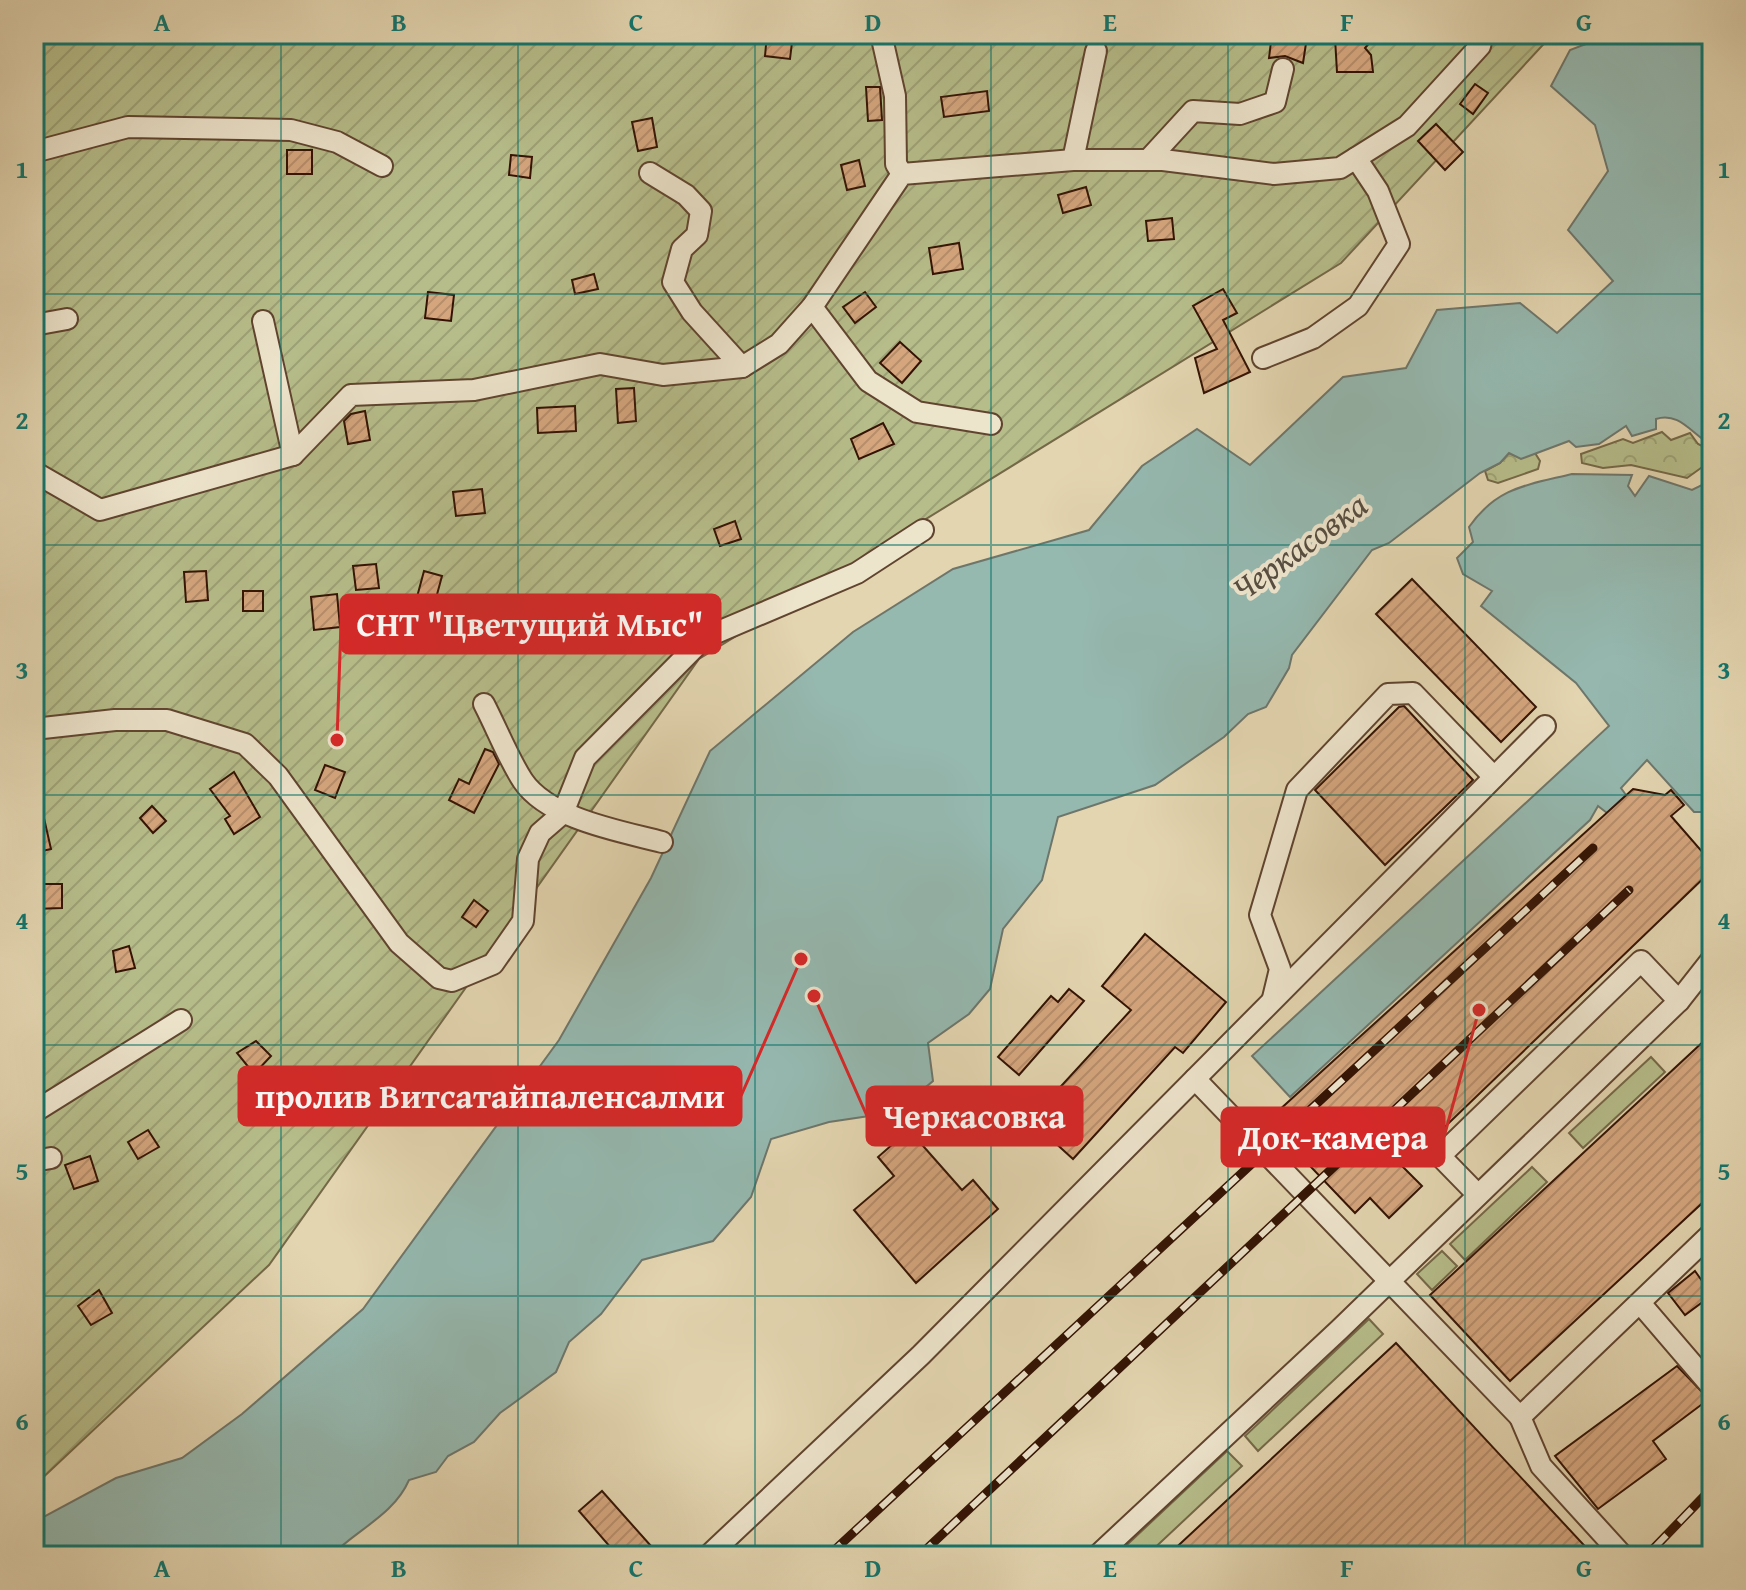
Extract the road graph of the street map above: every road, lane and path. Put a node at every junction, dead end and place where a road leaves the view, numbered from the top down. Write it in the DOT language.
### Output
graph roads {
  1 [pos="881,34"];
  2 [pos="1483,34"];
  3 [pos="1096,51"];
  4 [pos="1283,69"];
  5 [pos="34,152"];
  6 [pos="1356,158"];
  7 [pos="1073,160"];
  8 [pos="1148,160"];
  9 [pos="382,166"];
  10 [pos="650,173"];
  11 [pos="902,174"];
  12 [pos="812,307"];
  13 [pos="67,319"];
  14 [pos="263,321"];
  15 [pos="34,325"];
  16 [pos="1263,358"];
  17 [pos="742,367"];
  18 [pos="991,424"];
  19 [pos="293,455"];
  20 [pos="34,472"];
  21 [pos="923,530"];
  22 [pos="484,704"];
  23 [pos="1545,726"];
  24 [pos="34,729"];
  25 [pos="1494,777"];
  26 [pos="563,813"];
  27 [pos="662,842"];
  28 [pos="1712,959"];
  29 [pos="1272,1001"];
  30 [pos="1679,1001"];
  31 [pos="181,1020"];
  32 [pos="1195,1079"];
  33 [pos="34,1112"];
  34 [pos="1478,1195"];
  35 [pos="1712,1233"];
  36 [pos="1389,1281"];
  37 [pos="1640,1303"];
  38 [pos="1712,1387"];
  39 [pos="1520,1417"];
  40 [pos="708,1556"];
  41 [pos="1097,1556"];
  42 [pos="1623,1556"];
  1 -- 11 [label="street"];
  2 -- 6 [label="street"];
  3 -- 7 [label="street"];
  4 -- 8 [label="street"];
  5 -- 9 [label="street"];
  6 -- 8 [label="street"];
  6 -- 16 [label="street"];
  7 -- 8 [label="street"];
  7 -- 11 [label="street"];
  10 -- 17 [label="street"];
  11 -- 12 [label="street"];
  12 -- 17 [label="street"];
  12 -- 18 [label="street"];
  13 -- 15 [label="street"];
  14 -- 19 [label="street"];
  17 -- 19 [label="street"];
  19 -- 20 [label="street"];
  21 -- 26 [label="street"];
  22 -- 26 [label="street"];
  23 -- 25 [label="street"];
  24 -- 26 [label="street"];
  25 -- 29 [label="street"];
  25 -- 29 [label="street"];
  26 -- 27 [label="street"];
  28 -- 30 [label="street"];
  29 -- 32 [label="street"];
  30 -- 34 [label="street"];
  30 -- 34 [label="street"];
  31 -- 33 [label="street"];
  32 -- 36 [label="street"];
  32 -- 40 [label="street"];
  34 -- 36 [label="street"];
  35 -- 37 [label="street"];
  36 -- 39 [label="street"];
  36 -- 41 [label="street"];
  37 -- 38 [label="street"];
  37 -- 39 [label="street"];
  39 -- 42 [label="street"];
}
